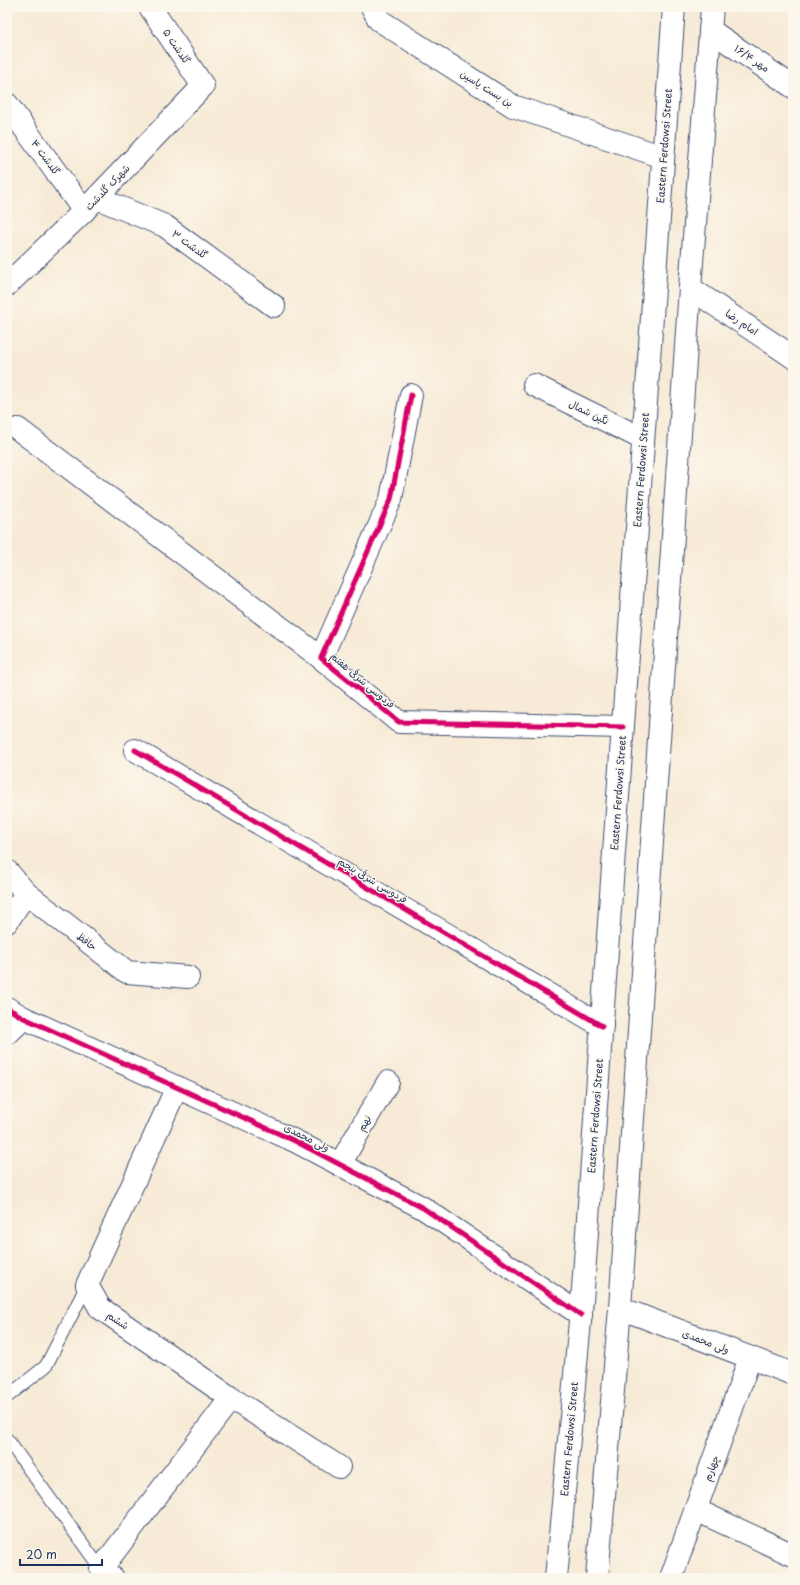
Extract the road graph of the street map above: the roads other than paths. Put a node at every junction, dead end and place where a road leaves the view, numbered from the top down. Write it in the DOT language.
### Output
graph roads {
  1 [pos="150,7"];
  2 [pos="372,7"];
  3 [pos="674,7"];
  4 [pos="712,7"];
  5 [pos="710,30"];
  6 [pos="203,86"];
  7 [pos="793,87"];
  8 [pos="7,104"];
  9 [pos="663,157"];
  10 [pos="90,204"];
  11 [pos="7,285"];
  12 [pos="690,288"];
  13 [pos="274,306"];
  14 [pos="793,357"];
  15 [pos="534,385"];
  16 [pos="411,394"];
  17 [pos="18,429"];
  18 [pos="643,439"];
  19 [pos="321,658"];
  20 [pos="623,727"];
  21 [pos="135,750"];
  22 [pos="7,871"];
  23 [pos="26,893"];
  24 [pos="7,922"];
  25 [pos="188,976"];
  26 [pos="15,1013"];
  27 [pos="602,1026"];
  28 [pos="7,1034"];
  29 [pos="388,1082"];
  30 [pos="177,1087"];
  31 [pos="340,1164"];
  32 [pos="87,1285"];
  33 [pos="620,1308"];
  34 [pos="581,1315"];
  35 [pos="750,1358"];
  36 [pos="793,1374"];
  37 [pos="7,1397"];
  38 [pos="232,1398"];
  39 [pos="7,1438"];
  40 [pos="339,1467"];
  41 [pos="696,1510"];
  42 [pos="793,1556"];
  43 [pos="107,1573"];
  44 [pos="556,1578"];
  45 [pos="597,1578"];
  46 [pos="670,1578"];
  1 -- 6 [label="street, ۵ گلدشت"];
  2 -- 9 [label="street, بن بست یاسین"];
  3 -- 9 [label="street, Eastern Ferdowsi Street"];
  4 -- 5 [label="street"];
  5 -- 7 [label="street, مهر ۱۶/۴"];
  5 -- 12 [label="street"];
  6 -- 10 [label="street, شهرک گلدشت"];
  8 -- 10 [label="street, گلدشت ۴"];
  9 -- 18 [label="street, Eastern Ferdowsi Street"];
  10 -- 11 [label="street, شهرک گلدشت"];
  10 -- 13 [label="street, گلدشت ۳"];
  12 -- 14 [label="street, امام رضا"];
  12 -- 33 [label="street"];
  15 -- 18 [label="street, نگین شمال"];
  16 -- 19 [label="street, فردوسی شرقی هفتم"];
  17 -- 19 [label="street"];
  18 -- 20 [label="street, Eastern Ferdowsi Street"];
  19 -- 20 [label="street, فردوسی شرقی هفتم"];
  20 -- 27 [label="street, Eastern Ferdowsi Street"];
  21 -- 27 [label="street, فردوسی شرقی پنجم"];
  22 -- 23 [label="street, حافظ"];
  23 -- 24 [label="street"];
  23 -- 25 [label="street, حافظ"];
  26 -- 28 [label="street"];
  26 -- 30 [label="street, ولی محمدی"];
  27 -- 34 [label="street, Eastern Ferdowsi Street"];
  29 -- 31 [label="street, نهم"];
  30 -- 31 [label="street, ولی محمدی"];
  30 -- 32 [label="street"];
  31 -- 34 [label="street, ولی محمدی"];
  32 -- 37 [label="lane"];
  32 -- 38 [label="street, ششم"];
  33 -- 35 [label="street, ولی محمدی"];
  33 -- 45 [label="street"];
  34 -- 44 [label="street, Eastern Ferdowsi Street"];
  35 -- 36 [label="street, ولی محمدی"];
  35 -- 41 [label="street, چهارم"];
  38 -- 40 [label="street, ششم"];
  38 -- 43 [label="street"];
  39 -- 43 [label="lane"];
  41 -- 42 [label="street"];
  41 -- 46 [label="street, چهارم"];
}
